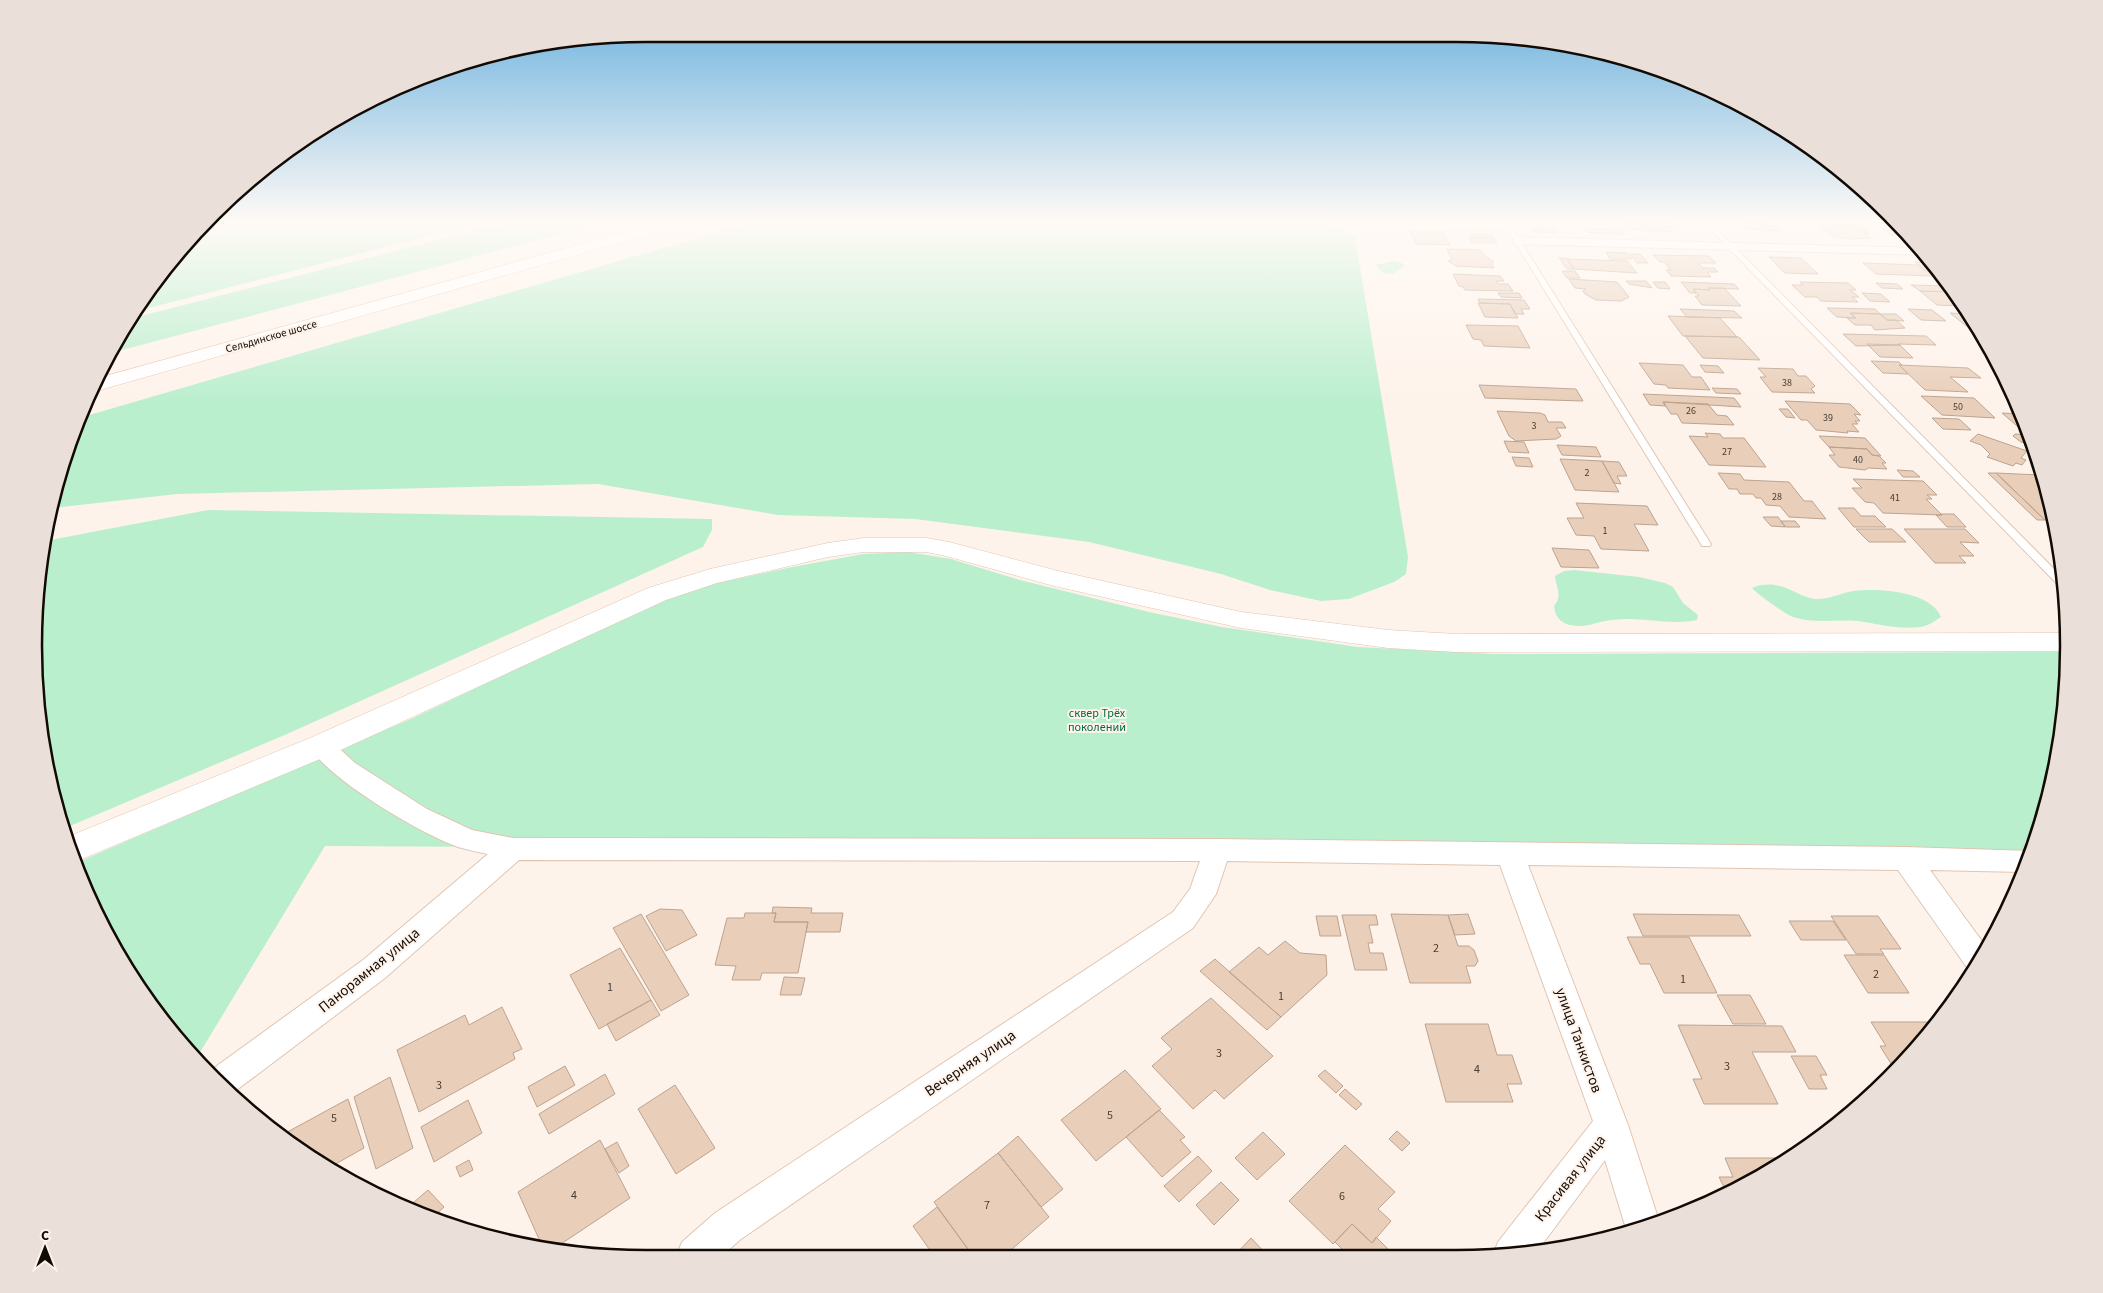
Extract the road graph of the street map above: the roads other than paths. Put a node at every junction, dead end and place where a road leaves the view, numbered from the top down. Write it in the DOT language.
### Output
graph roads {
  1 [pos="466,281"];
  2 [pos="1544,281"];
  3 [pos="1765,281"];
  4 [pos="103,383"];
  5 [pos="1706,544"];
  6 [pos="2056,577"];
  7 [pos="2060,642"];
  8 [pos="322,746"];
  9 [pos="77,847"];
  10 [pos="513,849"];
  11 [pos="1216,850"];
  12 [pos="1510,853"];
  13 [pos="1905,858"];
  14 [pos="2021,861"];
  15 [pos="1976,956"];
  16 [pos="225,1079"];
  17 [pos="1611,1125"];
  18 [pos="1641,1221"];
  19 [pos="1517,1247"];
  20 [pos="702,1250"];
  1 -- 4 [label="street, Сельдинское шоссе"];
  2 -- 5 [label="lane"];
  3 -- 6 [label="lane"];
  7 -- 8 [label="street"];
  8 -- 9 [label="street"];
  8 -- 10 [label="street"];
  10 -- 11 [label="street"];
  10 -- 16 [label="street, Панорамная улица"];
  11 -- 12 [label="street"];
  11 -- 20 [label="street, Вечерняя улица"];
  12 -- 13 [label="street"];
  12 -- 17 [label="street, улица Танкистов"];
  13 -- 14 [label="street"];
  13 -- 15 [label="street"];
  17 -- 18 [label="street, улица Танкистов"];
  17 -- 19 [label="street, Красивая улица"];
}
